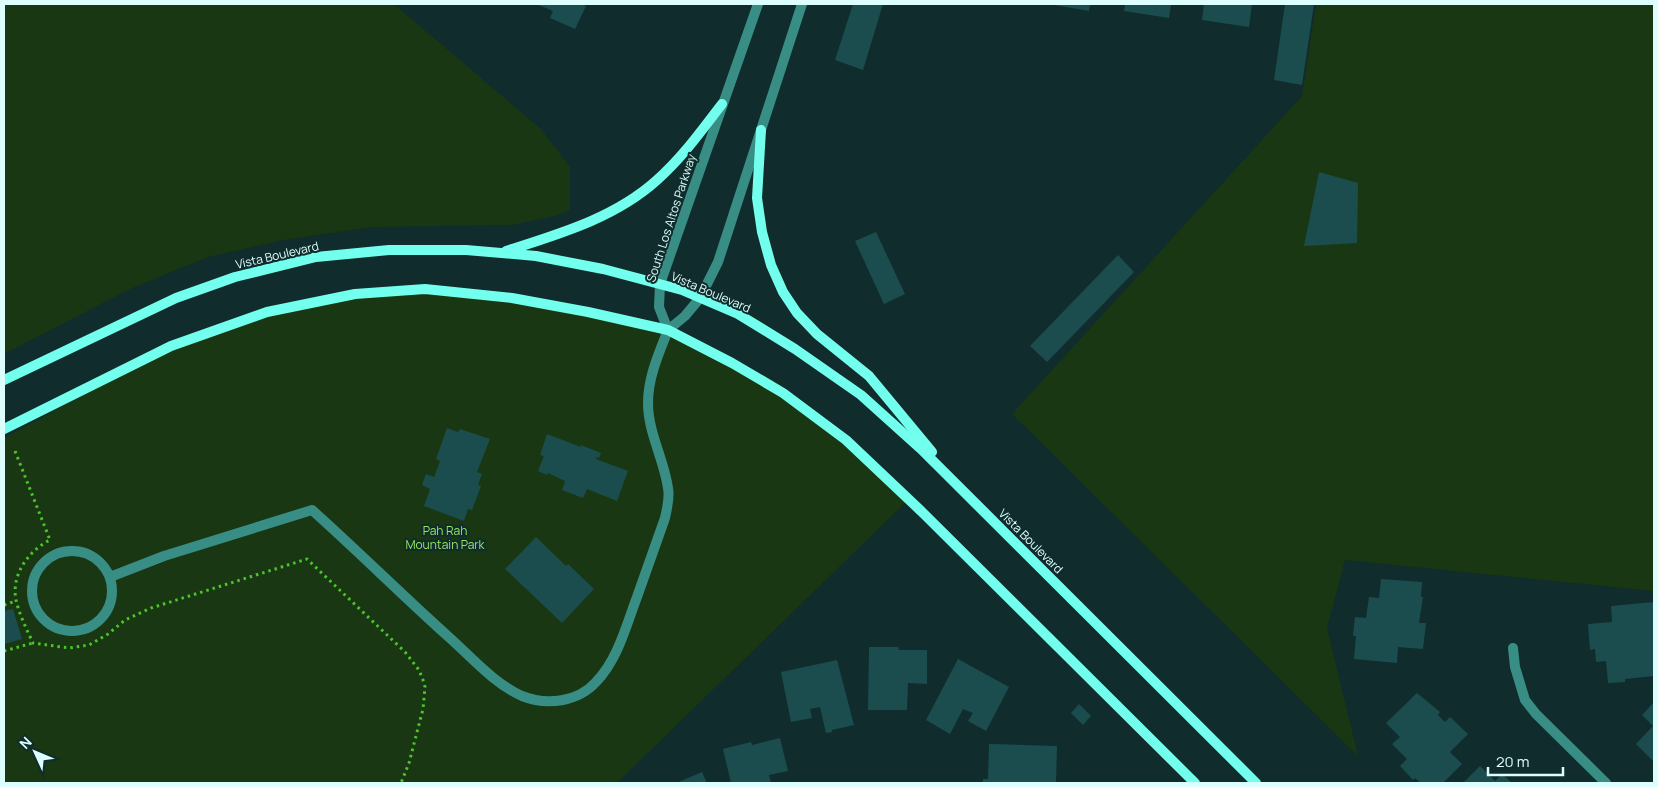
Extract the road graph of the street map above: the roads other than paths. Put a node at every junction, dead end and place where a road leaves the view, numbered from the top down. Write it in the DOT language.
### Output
graph roads {
  1 [pos="758,4"];
  2 [pos="802,4"];
  3 [pos="722,104"];
  4 [pos="761,130"];
  5 [pos="499,253"];
  6 [pos="660,284"];
  7 [pos="700,298"];
  8 [pos="668,330"];
  9 [pos="4,380"];
  10 [pos="4,429"];
  11 [pos="971,499"];
  12 [pos="110,577"];
  13 [pos="1512,648"];
  14 [pos="1195,783"];
  15 [pos="1256,783"];
  16 [pos="1606,783"];
  1 -- 3 [label="street, South Los Altos Parkway"];
  2 -- 4 [label="street"];
  3 -- 5 [label="main road"];
  3 -- 6 [label="street, South Los Altos Parkway"];
  4 -- 7 [label="street"];
  4 -- 11 [label="main road"];
  5 -- 6 [label="main road, Vista Boulevard"];
  5 -- 9 [label="main road, Vista Boulevard"];
  6 -- 7 [label="main road, Vista Boulevard"];
  6 -- 8 [label="street, South Los Altos Parkway"];
  7 -- 8 [label="street"];
  7 -- 11 [label="main road, Vista Boulevard"];
  8 -- 10 [label="main road"];
  8 -- 12 [label="street"];
  8 -- 14 [label="main road"];
  11 -- 15 [label="main road, Vista Boulevard"];
  12 -- 12 [label="street"];
  13 -- 16 [label="street"];
}
